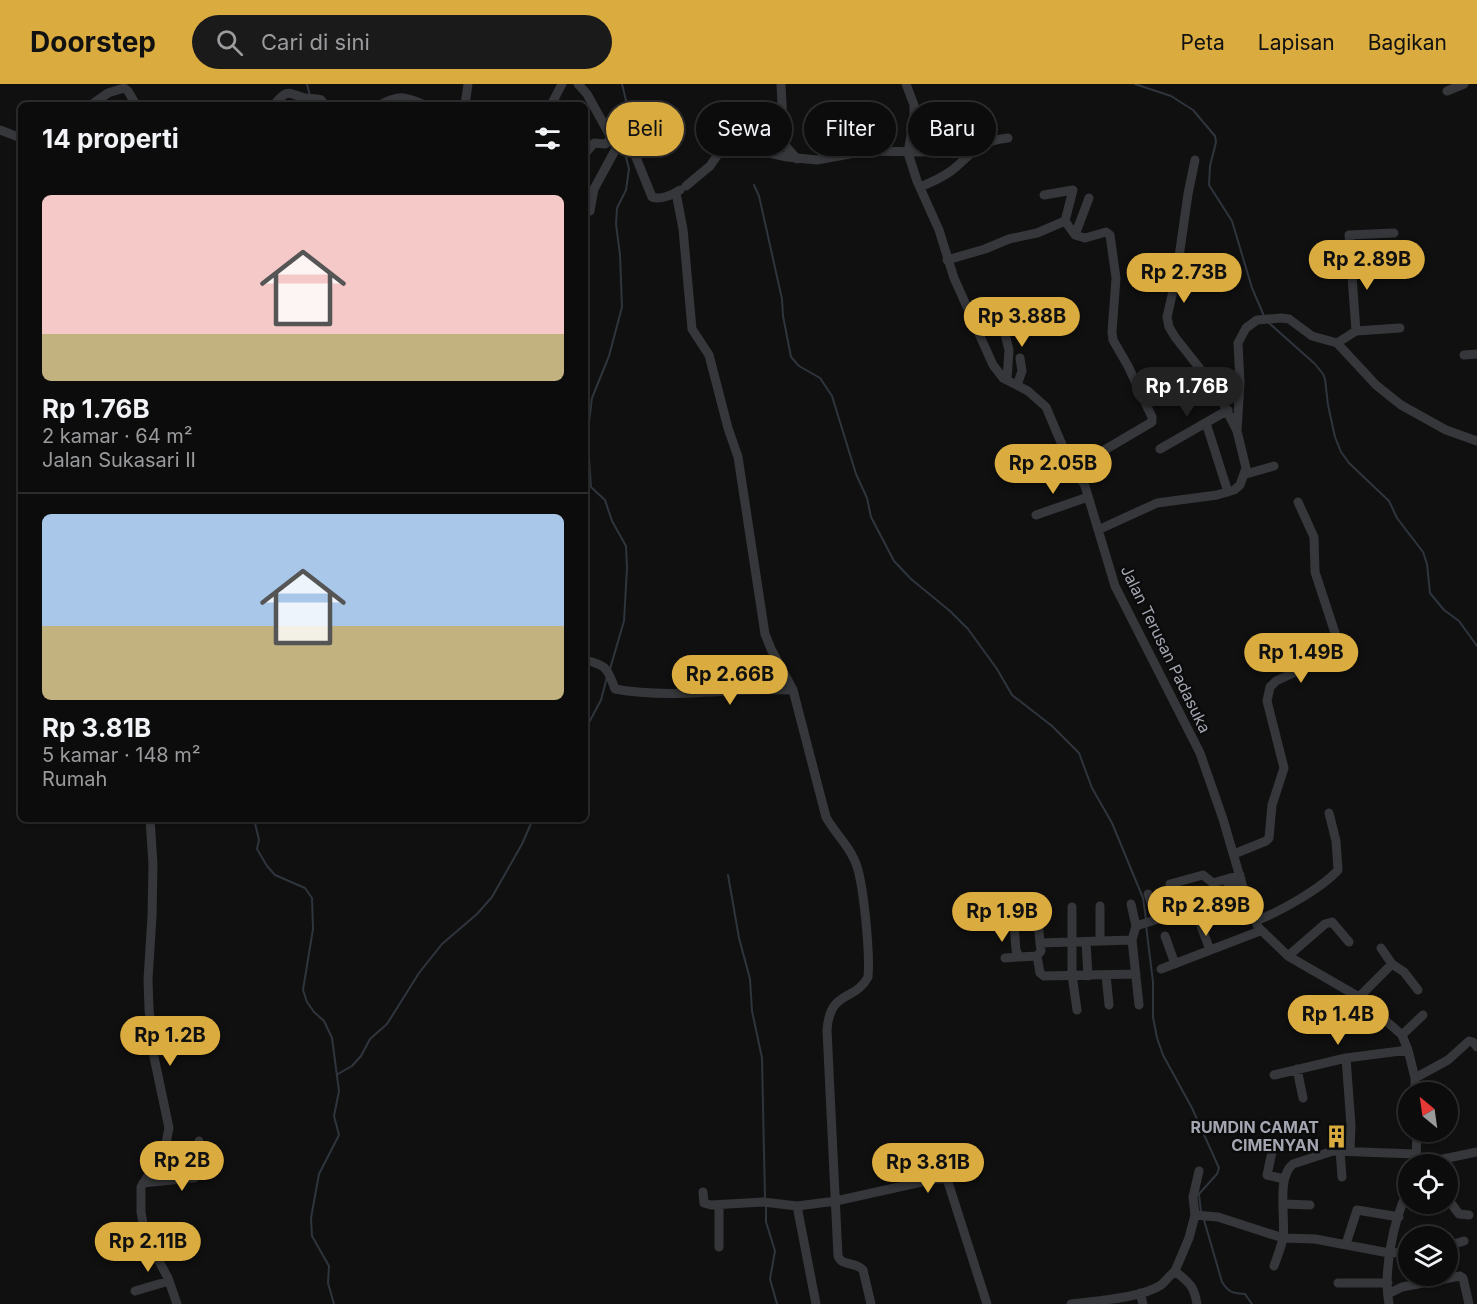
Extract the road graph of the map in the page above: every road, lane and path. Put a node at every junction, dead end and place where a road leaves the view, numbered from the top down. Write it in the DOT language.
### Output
graph roads {
  1 [pos="468,84"];
  2 [pos="562,84"];
  3 [pos="578,84"];
  4 [pos="781,84"];
  5 [pos="906,84"];
  6 [pos="1464,84"];
  7 [pos="1447,91"];
  8 [pos="95,102"];
  9 [pos="134,102"];
  10 [pos="277,102"];
  11 [pos="322,102"];
  12 [pos="386,102"];
  13 [pos="417,102"];
  14 [pos="465,102"];
  15 [pos="552,102"];
  16 [pos="782,102"];
  17 [pos="913,102"];
  18 [pos="606,126"];
  19 [pos="0,130"];
  20 [pos="18,137"];
  21 [pos="1008,138"];
  22 [pos="606,144"];
  23 [pos="588,150"];
  24 [pos="792,153"];
  25 [pos="908,153"];
  26 [pos="608,156"];
  27 [pos="635,156"];
  28 [pos="909,156"];
  29 [pos="797,159"];
  30 [pos="1195,160"];
  31 [pos="920,187"];
  32 [pos="682,189"];
  33 [pos="1044,195"];
  34 [pos="1089,198"];
  35 [pos="590,211"];
  36 [pos="1065,221"];
  37 [pos="1394,233"];
  38 [pos="1075,235"];
  39 [pos="947,260"];
  40 [pos="1001,318"];
  41 [pos="1400,328"];
  42 [pos="1356,331"];
  43 [pos="1337,343"];
  44 [pos="1477,354"];
  45 [pos="1464,355"];
  46 [pos="1020,358"];
  47 [pos="1007,381"];
  48 [pos="1017,385"];
  49 [pos="1228,410"];
  50 [pos="1206,423"];
  51 [pos="1237,431"];
  52 [pos="1477,441"];
  53 [pos="1160,449"];
  54 [pos="1274,466"];
  55 [pos="1074,468"];
  56 [pos="1246,474"];
  57 [pos="1228,492"];
  58 [pos="1088,497"];
  59 [pos="1298,502"];
  60 [pos="1036,514"];
  61 [pos="1098,530"];
  62 [pos="588,661"];
  63 [pos="793,690"];
  64 [pos="1329,813"];
  65 [pos="150,822"];
  66 [pos="1234,854"];
  67 [pos="1240,877"];
  68 [pos="1170,884"];
  69 [pos="1244,892"];
  70 [pos="1149,894"];
  71 [pos="1214,903"];
  72 [pos="1131,904"];
  73 [pos="1100,906"];
  74 [pos="1072,907"];
  75 [pos="1041,908"];
  76 [pos="1157,919"];
  77 [pos="1000,920"];
  78 [pos="1016,921"];
  79 [pos="1038,921"];
  80 [pos="1255,921"];
  81 [pos="1136,926"];
  82 [pos="1201,926"];
  83 [pos="1260,931"];
  84 [pos="1165,936"];
  85 [pos="1132,940"];
  86 [pos="1101,941"];
  87 [pos="1071,942"];
  88 [pos="1086,942"];
  89 [pos="1349,942"];
  90 [pos="1040,944"];
  91 [pos="1381,948"];
  92 [pos="1210,950"];
  93 [pos="1037,956"];
  94 [pos="1288,956"];
  95 [pos="1019,957"];
  96 [pos="1005,958"];
  97 [pos="1175,964"];
  98 [pos="1392,964"];
  99 [pos="1161,969"];
  100 [pos="1136,974"];
  101 [pos="1072,975"];
  102 [pos="1106,975"];
  103 [pos="1088,976"];
  104 [pos="1418,990"];
  105 [pos="1359,997"];
  106 [pos="1109,1005"];
  107 [pos="1139,1005"];
  108 [pos="1077,1010"];
  109 [pos="1423,1015"];
  110 [pos="1402,1035"];
  111 [pos="1477,1047"];
  112 [pos="1408,1050"];
  113 [pos="1346,1058"];
  114 [pos="1297,1070"];
  115 [pos="1274,1075"];
  116 [pos="1415,1078"];
  117 [pos="1415,1082"];
  118 [pos="1303,1098"];
  119 [pos="199,1141"];
  120 [pos="1345,1150"];
  121 [pos="1272,1152"];
  122 [pos="1477,1152"];
  123 [pos="1458,1155"];
  124 [pos="1398,1158"];
  125 [pos="179,1162"];
  126 [pos="1199,1171"];
  127 [pos="1342,1177"];
  128 [pos="181,1178"];
  129 [pos="1284,1179"];
  130 [pos="143,1183"];
  131 [pos="703,1192"];
  132 [pos="836,1201"];
  133 [pos="1284,1204"];
  134 [pos="1310,1205"];
  135 [pos="719,1206"];
  136 [pos="797,1206"];
  137 [pos="1458,1213"];
  138 [pos="1400,1214"];
  139 [pos="1195,1215"];
  140 [pos="1470,1215"];
  141 [pos="1399,1217"];
  142 [pos="1283,1238"];
  143 [pos="1464,1241"];
  144 [pos="1458,1242"];
  145 [pos="1346,1244"];
  146 [pos="719,1247"];
  147 [pos="1389,1253"];
  148 [pos="1398,1253"];
  149 [pos="1274,1266"];
  150 [pos="1174,1271"];
  151 [pos="169,1281"];
  152 [pos="1338,1283"];
  153 [pos="1388,1283"];
  154 [pos="135,1291"];
  155 [pos="1140,1293"];
  156 [pos="1388,1294"];
  157 [pos="177,1304"];
  158 [pos="816,1304"];
  159 [pos="871,1304"];
  160 [pos="987,1304"];
  161 [pos="1071,1304"];
  162 [pos="1143,1304"];
  163 [pos="1197,1304"];
  164 [pos="1389,1304"];
  165 [pos="1468,1304"];
  1 -- 14 [label="street"];
  2 -- 15 [label="street"];
  3 -- 18 [label="street"];
  4 -- 16 [label="street"];
  5 -- 17 [label="street"];
  6 -- 7 [label="street"];
  8 -- 9 [label="street"];
  10 -- 11 [label="street"];
  12 -- 13 [label="street"];
  19 -- 20 [label="street"];
  21 -- 31 [label="street"];
  22 -- 23 [label="street"];
  24 -- 29 [label="street"];
  25 -- 29 [label="street"];
  26 -- 35 [label="street"];
  27 -- 32 [label="street"];
  28 -- 31 [label="street"];
  29 -- 32 [label="street"];
  30 -- 49 [label="street"];
  31 -- 39 [label="street"];
  32 -- 63 [label="street"];
  33 -- 36 [label="street"];
  34 -- 38 [label="street"];
  36 -- 38 [label="street"];
  36 -- 39 [label="street"];
  37 -- 42 [label="street"];
  38 -- 55 [label="street"];
  39 -- 47 [label="street"];
  40 -- 47 [label="street"];
  41 -- 42 [label="street"];
  42 -- 43 [label="street"];
  43 -- 51 [label="street"];
  43 -- 52 [label="street"];
  44 -- 45 [label="street"];
  46 -- 48 [label="street"];
  47 -- 48 [label="street, Jalan Terusan Padasuka"];
  48 -- 55 [label="street, Jalan Terusan Padasuka"];
  49 -- 50 [label="street"];
  49 -- 51 [label="street"];
  50 -- 53 [label="street"];
  50 -- 57 [label="street"];
  51 -- 56 [label="street"];
  54 -- 56 [label="street"];
  55 -- 58 [label="street, Jalan Terusan Padasuka"];
  56 -- 57 [label="street"];
  57 -- 61 [label="street"];
  58 -- 60 [label="street"];
  58 -- 61 [label="street, Jalan Terusan Padasuka"];
  59 -- 66 [label="street"];
  61 -- 66 [label="street, Jalan Terusan Padasuka"];
  62 -- 63 [label="street"];
  63 -- 132 [label="street"];
  64 -- 80 [label="street"];
  65 -- 130 [label="street"];
  66 -- 67 [label="street, Jalan Terusan Padasuka"];
  67 -- 68 [label="street"];
  67 -- 69 [label="street, Jalan Terusan Padasuka"];
  67 -- 71 [label="street"];
  69 -- 71 [label="street"];
  69 -- 80 [label="street, Jalan Terusan Padasuka"];
  70 -- 76 [label="street"];
  71 -- 76 [label="street"];
  72 -- 81 [label="street"];
  73 -- 86 [label="street"];
  74 -- 87 [label="street"];
  75 -- 79 [label="street"];
  76 -- 81 [label="street"];
  77 -- 78 [label="street"];
  78 -- 79 [label="street"];
  78 -- 95 [label="street"];
  79 -- 90 [label="street"];
  80 -- 83 [label="street, Jalan Terusan Padasuka"];
  81 -- 85 [label="street"];
  82 -- 92 [label="street"];
  83 -- 92 [label="street"];
  83 -- 94 [label="street, Jalan Terusan Padasuka"];
  84 -- 97 [label="street"];
  85 -- 86 [label="street"];
  85 -- 100 [label="street"];
  86 -- 88 [label="street"];
  87 -- 88 [label="street"];
  87 -- 90 [label="street"];
  87 -- 101 [label="street"];
  88 -- 103 [label="street"];
  89 -- 94 [label="street"];
  90 -- 93 [label="street"];
  91 -- 98 [label="street"];
  92 -- 97 [label="street"];
  93 -- 95 [label="street"];
  93 -- 101 [label="street"];
  94 -- 105 [label="street, Jalan Terusan Padasuka"];
  95 -- 96 [label="street"];
  97 -- 99 [label="street"];
  98 -- 104 [label="street"];
  98 -- 105 [label="street"];
  100 -- 102 [label="street"];
  100 -- 107 [label="street"];
  101 -- 103 [label="street"];
  101 -- 108 [label="street"];
  102 -- 103 [label="street"];
  102 -- 106 [label="street"];
  105 -- 110 [label="street, Jalan Terusan Padasuka"];
  109 -- 110 [label="street"];
  110 -- 112 [label="street, Jalan Terusan Padasuka"];
  111 -- 116 [label="street"];
  112 -- 113 [label="street"];
  112 -- 116 [label="street, Jalan Terusan Padasuka"];
  113 -- 114 [label="street"];
  113 -- 120 [label="street"];
  114 -- 115 [label="street"];
  114 -- 118 [label="street"];
  116 -- 117 [label="street, Jalan Terusan Padasuka"];
  119 -- 128 [label="street"];
  120 -- 124 [label="street"];
  120 -- 127 [label="street"];
  120 -- 129 [label="street"];
  121 -- 129 [label="street"];
  122 -- 123 [label="street"];
  125 -- 128 [label="street"];
  126 -- 139 [label="street"];
  128 -- 130 [label="street"];
  129 -- 133 [label="street"];
  130 -- 151 [label="street"];
  131 -- 135 [label="street"];
  132 -- 136 [label="street"];
  132 -- 159 [label="street"];
  132 -- 160 [label="street"];
  133 -- 134 [label="street"];
  133 -- 142 [label="street"];
  135 -- 136 [label="street"];
  135 -- 146 [label="street"];
  136 -- 158 [label="street"];
  137 -- 140 [label="street"];
  138 -- 141 [label="street"];
  139 -- 142 [label="street"];
  139 -- 150 [label="street"];
  141 -- 145 [label="street"];
  141 -- 147 [label="street"];
  142 -- 145 [label="street"];
  142 -- 149 [label="street"];
  143 -- 144 [label="street"];
  145 -- 147 [label="street"];
  147 -- 148 [label="street"];
  147 -- 153 [label="street"];
  150 -- 155 [label="street"];
  150 -- 163 [label="street"];
  151 -- 154 [label="street"];
  151 -- 157 [label="street"];
  152 -- 153 [label="street"];
  153 -- 156 [label="street"];
  155 -- 161 [label="street"];
  155 -- 162 [label="street"];
  156 -- 164 [label="street"];
  156 -- 165 [label="street"];
}
